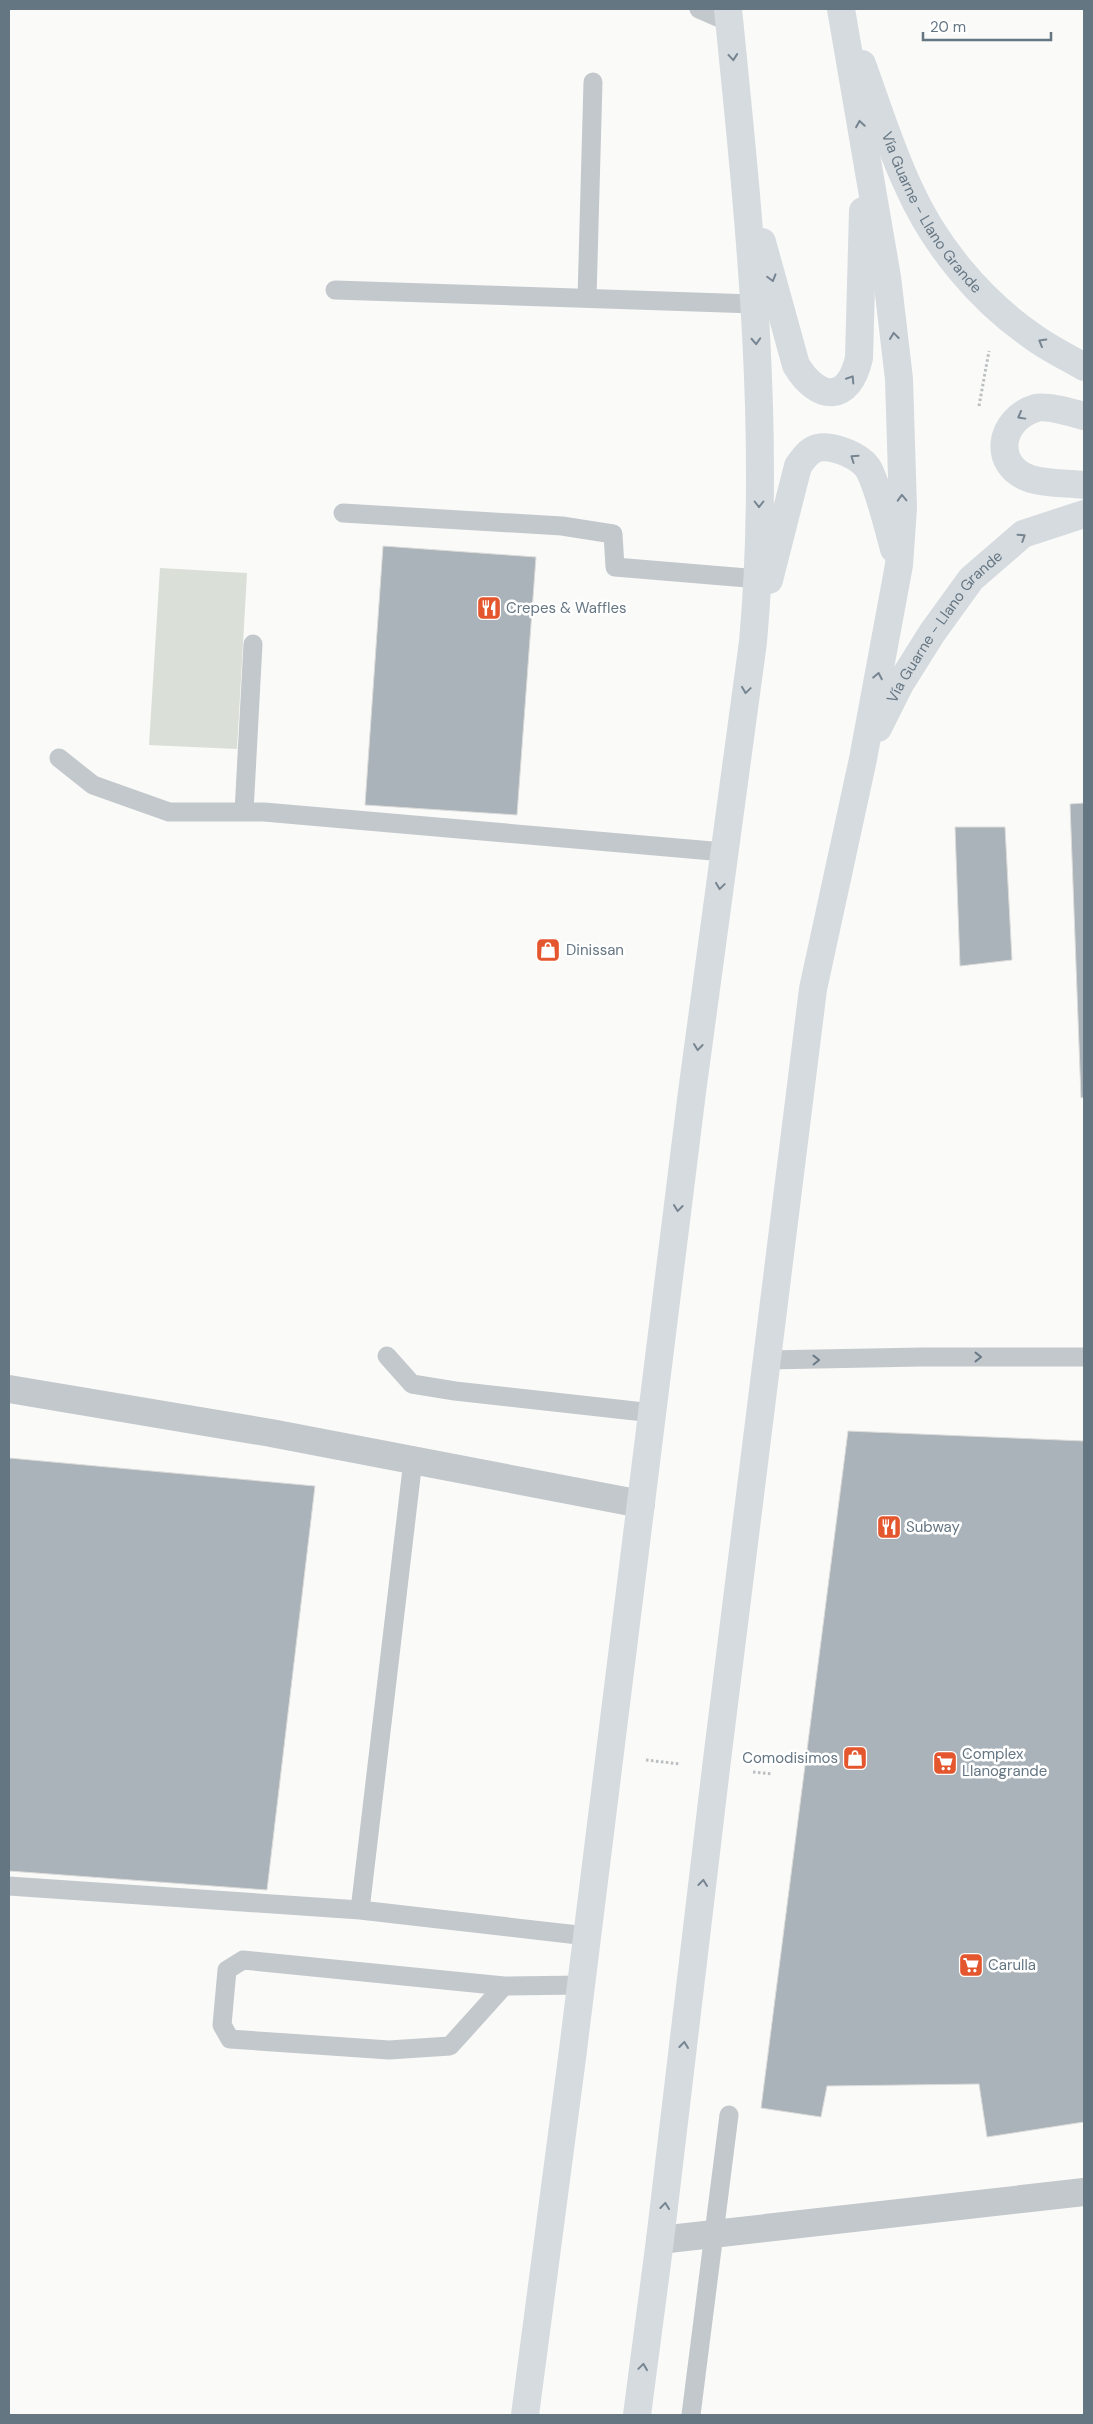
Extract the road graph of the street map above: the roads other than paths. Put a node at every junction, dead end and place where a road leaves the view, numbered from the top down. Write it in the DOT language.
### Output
graph roads {
  1 [pos="699,9"];
  2 [pos="841,9"];
  3 [pos="729,15"];
  4 [pos="593,82"];
  5 [pos="865,157"];
  6 [pos="744,181"];
  7 [pos="336,290"];
  8 [pos="587,298"];
  9 [pos="754,304"];
  10 [pos="1084,367"];
  11 [pos="1084,416"];
  12 [pos="1084,485"];
  13 [pos="343,514"];
  14 [pos="1084,514"];
  15 [pos="899,565"];
  16 [pos="759,579"];
  17 [pos="753,642"];
  18 [pos="253,644"];
  19 [pos="59,758"];
  20 [pos="863,759"];
  21 [pos="244,812"];
  22 [pos="724,852"];
  23 [pos="387,1356"];
  24 [pos="1084,1357"];
  25 [pos="767,1360"];
  26 [pos="9,1389"];
  27 [pos="653,1413"];
  28 [pos="413,1460"];
  29 [pos="641,1504"];
  30 [pos="9,1886"];
  31 [pos="360,1910"];
  32 [pos="587,1936"];
  33 [pos="581,1985"];
  34 [pos="504,1986"];
  35 [pos="729,2115"];
  36 [pos="1084,2192"];
  37 [pos="716,2232"];
  38 [pos="660,2240"];
  39 [pos="525,2415"];
  40 [pos="637,2415"];
  41 [pos="691,2415"];
  1 -- 3 [label="lane"];
  5 -- 2 [label="main road, one-way"];
  10 -- 2 [label="main road, Vía Guarne - Llano Grande, one-way"];
  3 -- 6 [label="main road, one-way"];
  4 -- 8 [label="lane"];
  6 -- 5 [label="main road, one-way"];
  15 -- 5 [label="main road, one-way"];
  6 -- 9 [label="main road"];
  7 -- 8 [label="lane"];
  8 -- 9 [label="lane"];
  9 -- 16 [label="main road, one-way"];
  11 -- 12 [label="main road, one-way"];
  13 -- 16 [label="lane"];
  20 -- 14 [label="main road, Vía Guarne - Llano Grande, one-way"];
  15 -- 17 [label="main road, one-way"];
  20 -- 15 [label="main road, one-way"];
  16 -- 17 [label="main road"];
  17 -- 22 [label="main road, one-way"];
  18 -- 21 [label="lane"];
  19 -- 21 [label="lane"];
  20 -- 25 [label="main road"];
  21 -- 22 [label="lane"];
  22 -- 27 [label="main road, one-way"];
  23 -- 27 [label="lane"];
  25 -- 24 [label="lane, one-way"];
  38 -- 25 [label="main road, one-way"];
  26 -- 28 [label="street"];
  27 -- 29 [label="main road"];
  28 -- 29 [label="street"];
  28 -- 31 [label="lane"];
  29 -- 32 [label="main road"];
  30 -- 31 [label="lane"];
  31 -- 32 [label="lane"];
  32 -- 33 [label="main road"];
  33 -- 34 [label="lane"];
  33 -- 39 [label="main road"];
  34 -- 34 [label="lane"];
  35 -- 37 [label="lane"];
  36 -- 37 [label="street"];
  37 -- 38 [label="street"];
  37 -- 41 [label="lane"];
  40 -- 38 [label="main road, one-way"];
}
